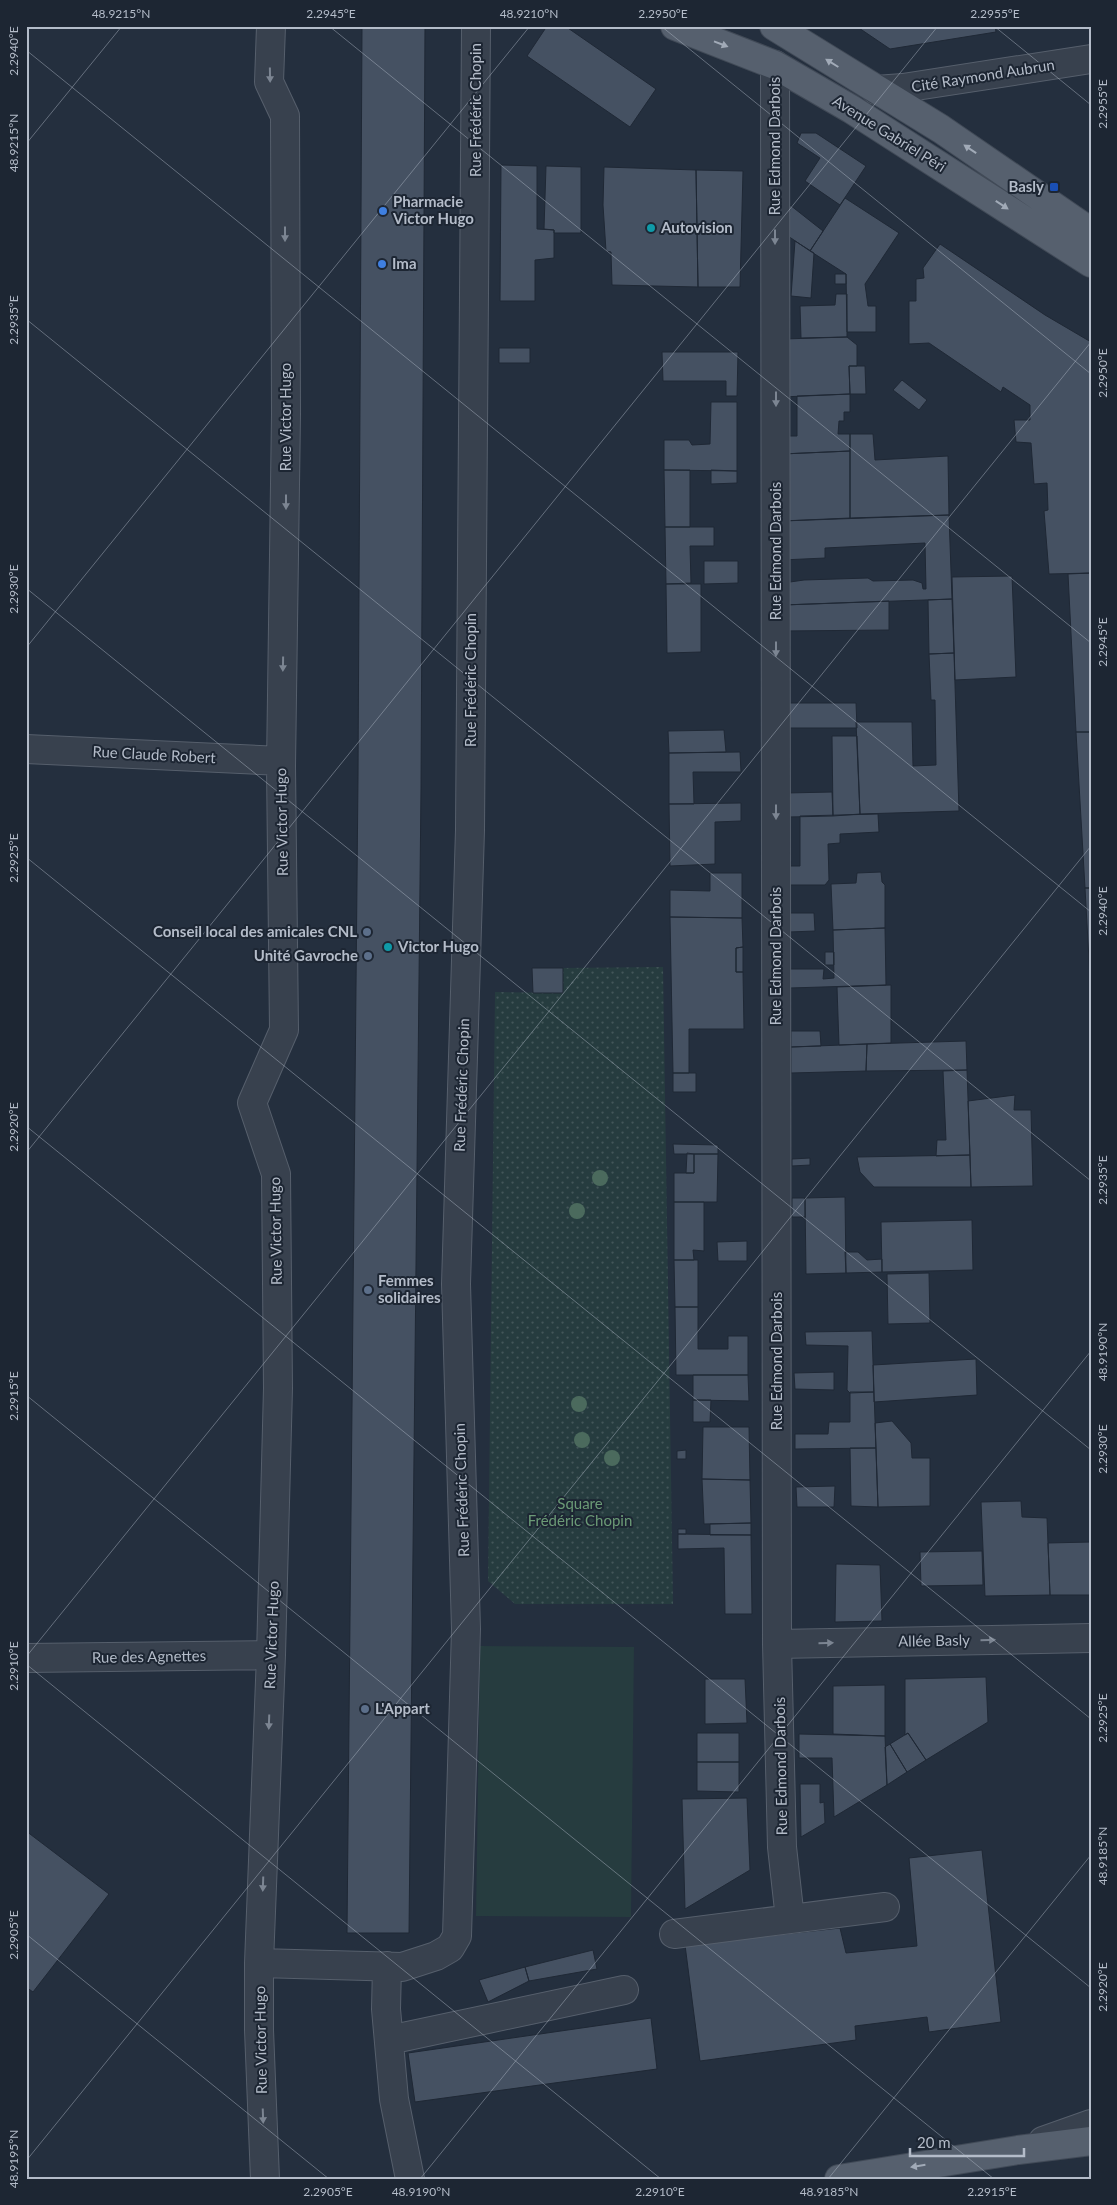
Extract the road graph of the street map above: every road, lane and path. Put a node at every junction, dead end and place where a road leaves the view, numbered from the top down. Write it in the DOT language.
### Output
graph roads {
  1 [pos="271,26"];
  2 [pos="476,26"];
  3 [pos="676,26"];
  4 [pos="783,32"];
  5 [pos="1091,59"];
  6 [pos="775,65"];
  7 [pos="876,90"];
  8 [pos="1091,232"];
  9 [pos="1091,262"];
  10 [pos="26,749"];
  11 [pos="281,761"];
  12 [pos="1091,1638"];
  13 [pos="777,1644"];
  14 [pos="272,1655"];
  15 [pos="26,1658"];
  16 [pos="885,1907"];
  17 [pos="790,1919"];
  18 [pos="674,1934"];
  19 [pos="260,1963"];
  20 [pos="387,1966"];
  21 [pos="624,1990"];
  22 [pos="389,2040"];
  23 [pos="1091,2124"];
  24 [pos="1091,2141"];
  25 [pos="1018,2150"];
  26 [pos="265,2179"];
  27 [pos="410,2179"];
  28 [pos="839,2179"];
  1 -- 11 [label="street, Rue Victor Hugo, one-way"];
  2 -- 20 [label="street, Rue Frédéric Chopin"];
  3 -- 6 [label="main road, Avenue Gabriel Péri, one-way"];
  4 -- 6 [label="main road"];
  7 -- 4 [label="main road, Avenue Gabriel Péri, one-way"];
  5 -- 7 [label="street, Cité Raymond Aubrun"];
  6 -- 9 [label="main road, Avenue Gabriel Péri, one-way"];
  6 -- 13 [label="street, Rue Edmond Darbois, one-way"];
  8 -- 7 [label="main road, Avenue Gabriel Péri, one-way"];
  10 -- 11 [label="street, Rue Claude Robert"];
  11 -- 14 [label="street, Rue Victor Hugo"];
  13 -- 12 [label="street, Allée Basly, one-way"];
  13 -- 17 [label="street, Rue Edmond Darbois"];
  14 -- 15 [label="street, Rue des Agnettes"];
  14 -- 19 [label="street, Rue Victor Hugo, one-way"];
  16 -- 17 [label="street"];
  17 -- 18 [label="street"];
  19 -- 20 [label="street, Rue Frédéric Chopin"];
  19 -- 26 [label="street, Rue Victor Hugo, one-way"];
  20 -- 22 [label="street"];
  21 -- 22 [label="street"];
  22 -- 27 [label="street"];
  23 -- 25 [label="street"];
  24 -- 25 [label="main road"];
  25 -- 28 [label="main road, one-way"];
}
